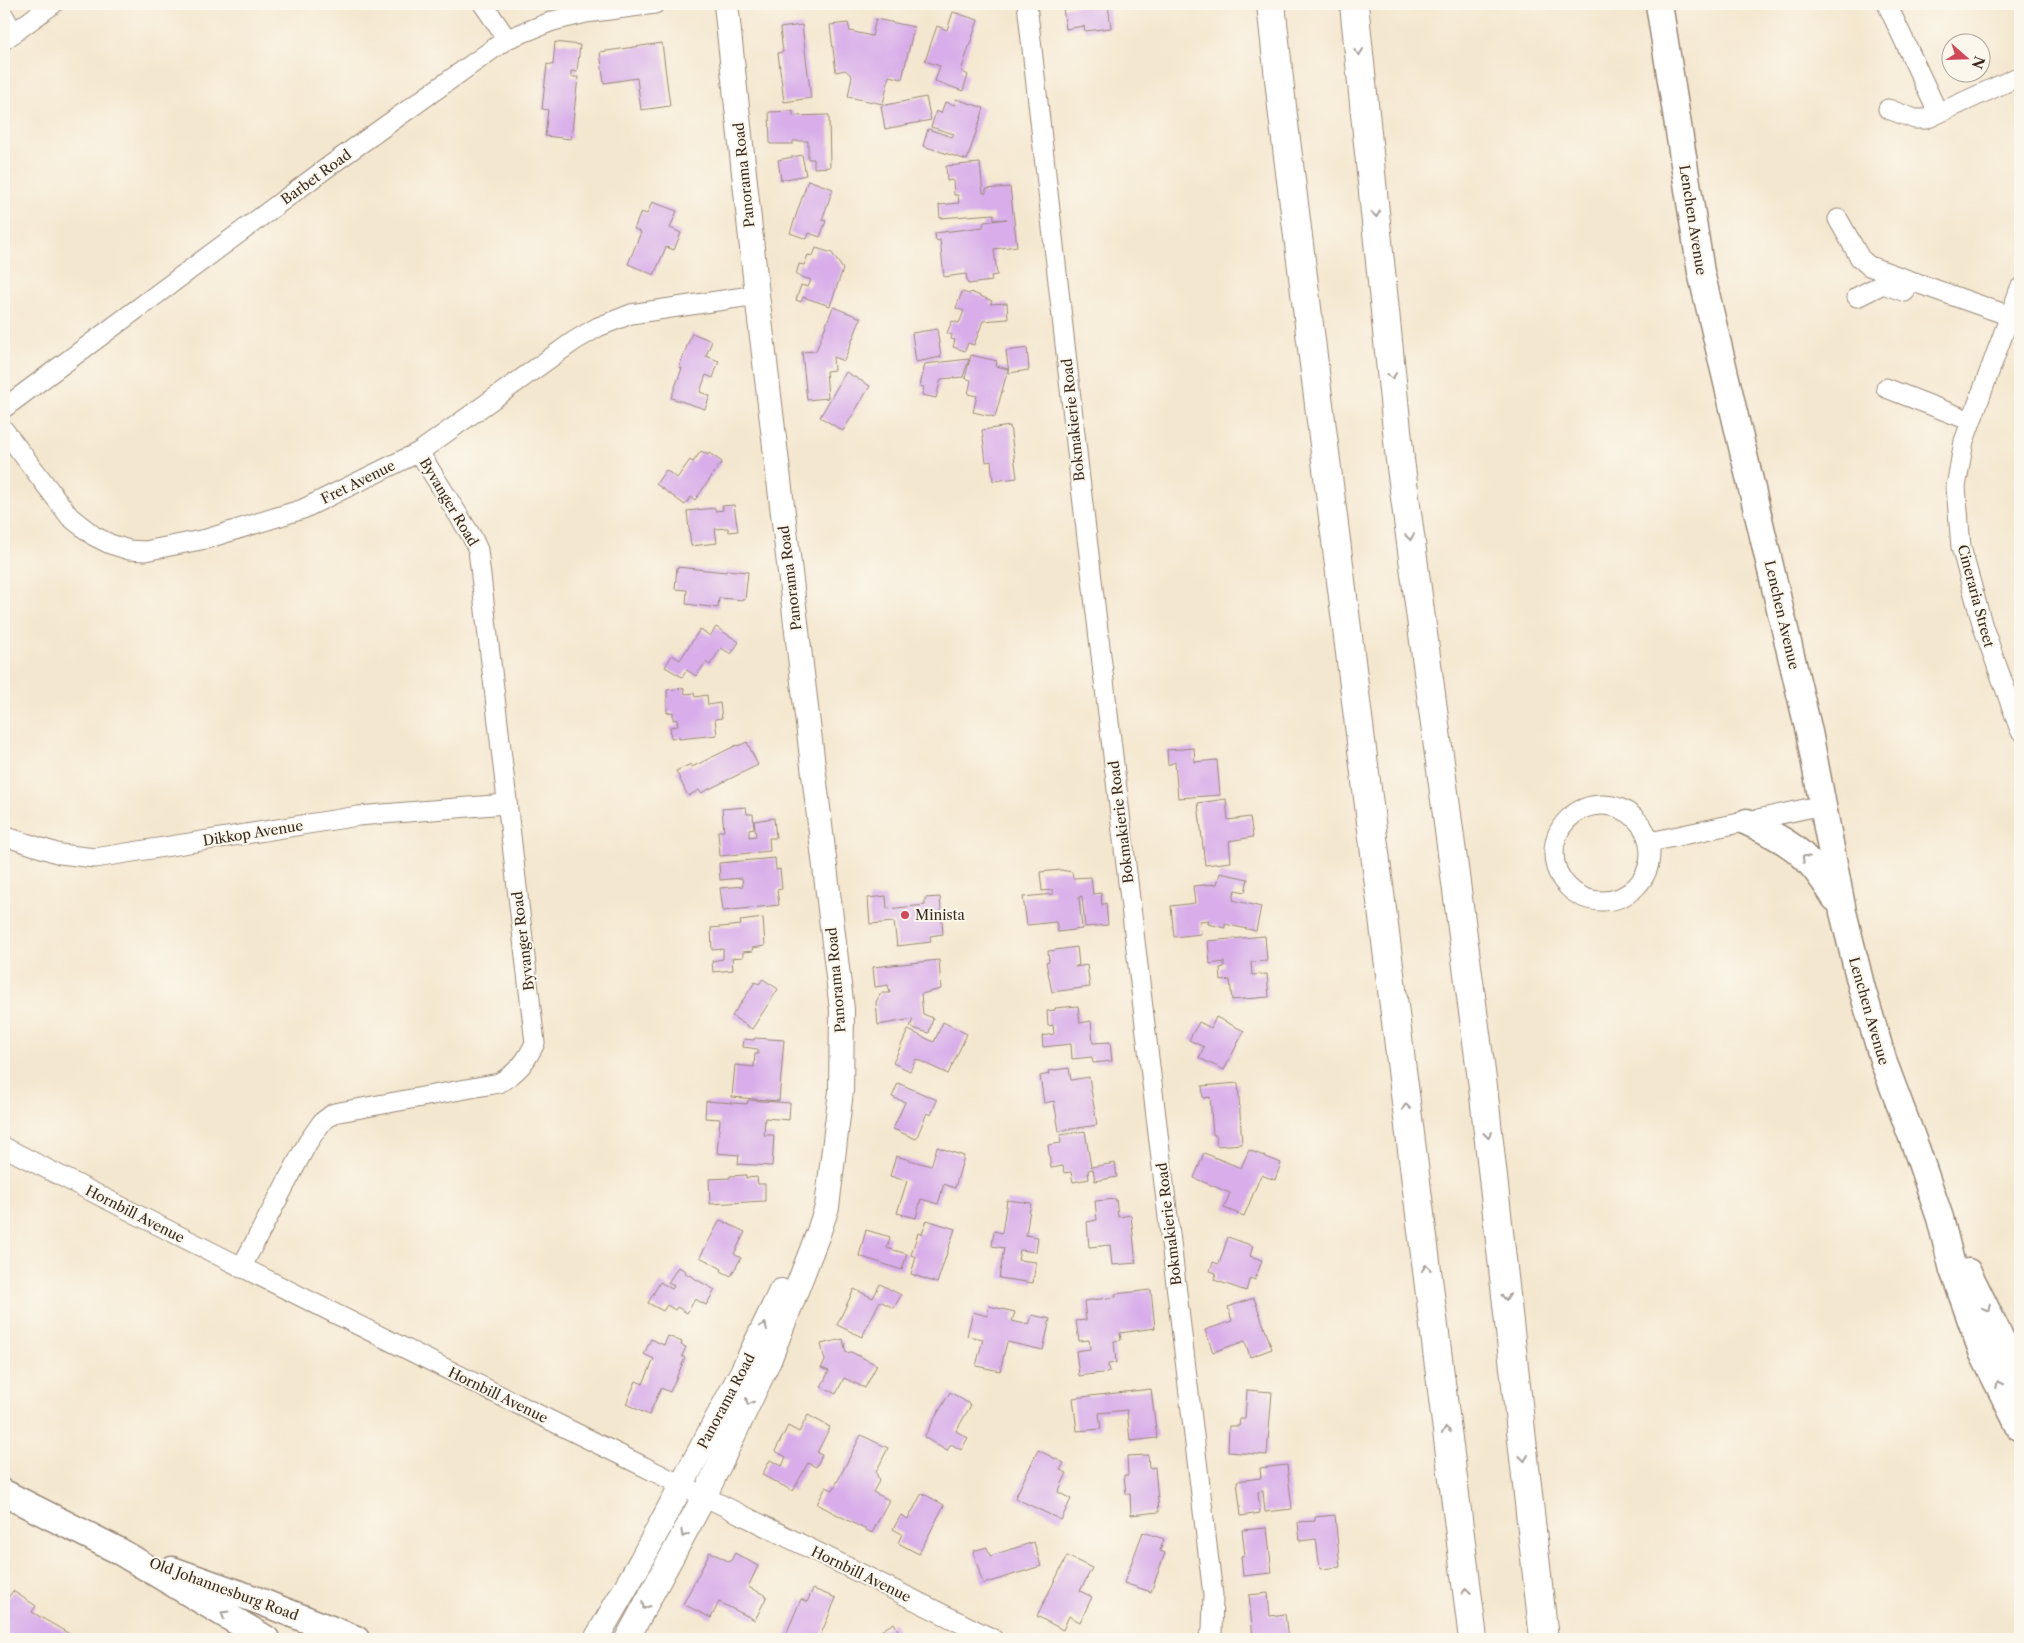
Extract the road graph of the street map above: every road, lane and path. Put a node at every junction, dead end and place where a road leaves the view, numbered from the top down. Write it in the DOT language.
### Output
graph roads {
  1 [pos="54,4"];
  2 [pos="483,4"];
  3 [pos="655,4"];
  4 [pos="726,4"];
  5 [pos="1027,4"];
  6 [pos="1270,4"];
  7 [pos="1354,4"];
  8 [pos="1659,4"];
  9 [pos="1887,4"];
  10 [pos="4,16"];
  11 [pos="9,37"];
  12 [pos="507,39"];
  13 [pos="2020,76"];
  14 [pos="1888,109"];
  15 [pos="1938,113"];
  16 [pos="1838,219"];
  17 [pos="2020,288"];
  18 [pos="757,295"];
  19 [pos="1857,297"];
  20 [pos="2008,322"];
  21 [pos="1886,388"];
  22 [pos="4,408"];
  23 [pos="1971,421"];
  24 [pos="4,430"];
  25 [pos="419,452"];
  26 [pos="2020,730"];
  27 [pos="506,804"];
  28 [pos="1823,805"];
  29 [pos="1747,822"];
  30 [pos="4,836"];
  31 [pos="1650,842"];
  32 [pos="1843,912"];
  33 [pos="4,1147"];
  34 [pos="834,1152"];
  35 [pos="1940,1218"];
  36 [pos="241,1268"];
  37 [pos="2020,1378"];
  38 [pos="2020,1428"];
  39 [pos="681,1484"];
  40 [pos="4,1493"];
  41 [pos="705,1495"];
  42 [pos="119,1551"];
  43 [pos="266,1639"];
  44 [pos="356,1639"];
  45 [pos="596,1639"];
  46 [pos="627,1639"];
  47 [pos="993,1639"];
  48 [pos="1208,1639"];
  49 [pos="1472,1639"];
  50 [pos="1544,1639"];
  1 -- 11 [label="street"];
  2 -- 12 [label="street"];
  3 -- 12 [label="street, Barbet Road"];
  4 -- 18 [label="street, Panorama Road"];
  5 -- 48 [label="street, Bokmakierie Road"];
  49 -- 6 [label="highway, one-way"];
  7 -- 50 [label="highway, one-way"];
  8 -- 28 [label="main road, Lenchen Avenue"];
  9 -- 15 [label="street"];
  10 -- 11 [label="street"];
  12 -- 22 [label="street, Barbet Road"];
  13 -- 15 [label="street"];
  14 -- 15 [label="street"];
  16 -- 20 [label="street"];
  17 -- 20 [label="street, Cineraria Street"];
  18 -- 25 [label="street, Fret Avenue"];
  18 -- 34 [label="street, Panorama Road"];
  19 -- 20 [label="street"];
  20 -- 23 [label="street, Cineraria Street"];
  21 -- 23 [label="street"];
  23 -- 26 [label="street, Cineraria Street"];
  24 -- 25 [label="street, Fret Avenue"];
  25 -- 27 [label="street, Byvanger Road"];
  27 -- 30 [label="street, Dikkop Avenue"];
  27 -- 36 [label="street, Byvanger Road"];
  28 -- 29 [label="street"];
  28 -- 32 [label="main road, Lenchen Avenue"];
  29 -- 31 [label="street"];
  32 -- 29 [label="main road, one-way"];
  31 -- 31 [label="street"];
  32 -- 35 [label="main road, Lenchen Avenue"];
  33 -- 36 [label="street, Hornbill Avenue"];
  39 -- 34 [label="street, Panorama Road, one-way"];
  34 -- 41 [label="street, Panorama Road, one-way"];
  35 -- 37 [label="main road, Lenchen Avenue, one-way"];
  38 -- 35 [label="main road, Lenchen Avenue, one-way"];
  36 -- 39 [label="street, Hornbill Avenue"];
  39 -- 41 [label="street, Hornbill Avenue"];
  39 -- 45 [label="street, Panorama Road"];
  40 -- 42 [label="main road, Old Johannesburg Road"];
  41 -- 46 [label="street, Panorama Road, one-way"];
  41 -- 47 [label="street, Hornbill Avenue"];
  43 -- 42 [label="main road, Old Johannesburg Road, one-way"];
  42 -- 44 [label="main road, Old Johannesburg Road"];
}
